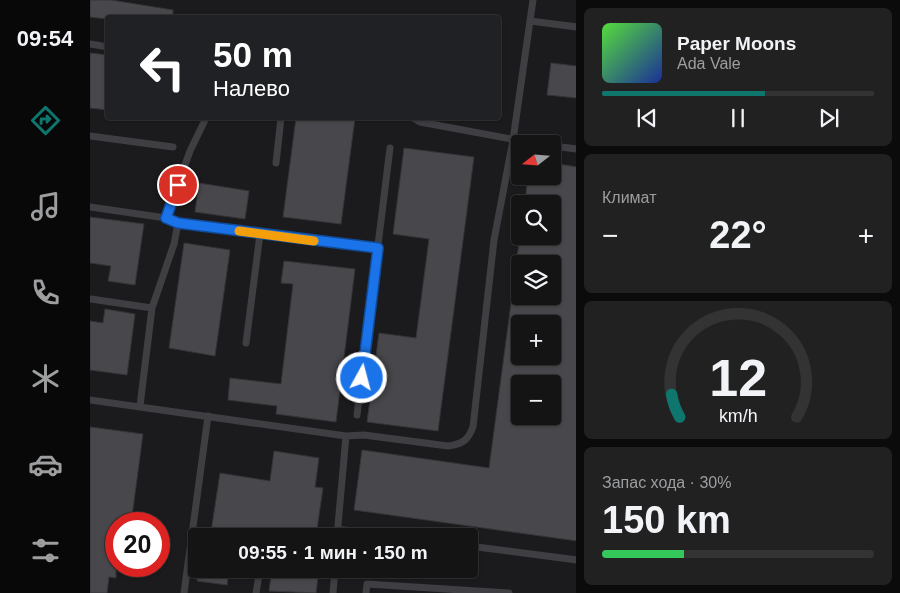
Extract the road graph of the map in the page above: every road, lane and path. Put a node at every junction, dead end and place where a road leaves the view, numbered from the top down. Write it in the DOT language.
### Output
graph roads {
  1 [pos="533,0"];
  2 [pos="530,21"];
  3 [pos="576,27"];
  4 [pos="90,44"];
  5 [pos="105,46"];
  6 [pos="205,120"];
  7 [pos="281,120"];
  8 [pos="416,120"];
  9 [pos="514,135"];
  10 [pos="90,136"];
  11 [pos="511,140"];
  12 [pos="173,147"];
  13 [pos="561,147"];
  14 [pos="390,148"];
  15 [pos="576,149"];
  16 [pos="511,151"];
  17 [pos="276,163"];
  18 [pos="90,207"];
  19 [pos="166,218"];
  20 [pos="178,223"];
  21 [pos="260,234"];
  22 [pos="378,248"];
  23 [pos="91,299"];
  24 [pos="152,308"];
  25 [pos="246,343"];
  26 [pos="90,400"];
  27 [pos="140,406"];
  28 [pos="357,414"];
  29 [pos="208,416"];
  30 [pos="346,436"];
  31 [pos="337,528"];
  32 [pos="478,547"];
  33 [pos="576,560"];
  34 [pos="258,578"];
  35 [pos="335,578"];
  36 [pos="184,593"];
  37 [pos="256,593"];
  38 [pos="334,593"];
  39 [pos="366,593"];
  40 [pos="509,593"];
  1 -- 2 [label="lane"];
  2 -- 3 [label="lane"];
  2 -- 9 [label="lane"];
  4 -- 5 [label="lane"];
  6 -- 19 [label="lane"];
  7 -- 17 [label="lane"];
  8 -- 11 [label="lane"];
  10 -- 12 [label="lane"];
  13 -- 15 [label="lane"];
  14 -- 22 [label="lane"];
  16 -- 30 [label="lane"];
  18 -- 19 [label="lane"];
  19 -- 20 [label="lane"];
  20 -- 21 [label="lane"];
  20 -- 24 [label="lane"];
  21 -- 22 [label="lane"];
  21 -- 25 [label="lane"];
  22 -- 28 [label="lane"];
  23 -- 24 [label="lane"];
  24 -- 27 [label="lane"];
  26 -- 27 [label="lane"];
  27 -- 29 [label="lane"];
  29 -- 30 [label="lane"];
  29 -- 36 [label="lane"];
  30 -- 31 [label="lane"];
  32 -- 33 [label="lane"];
  34 -- 37 [label="lane"];
  35 -- 38 [label="lane"];
  39 -- 40 [label="lane"];
}
